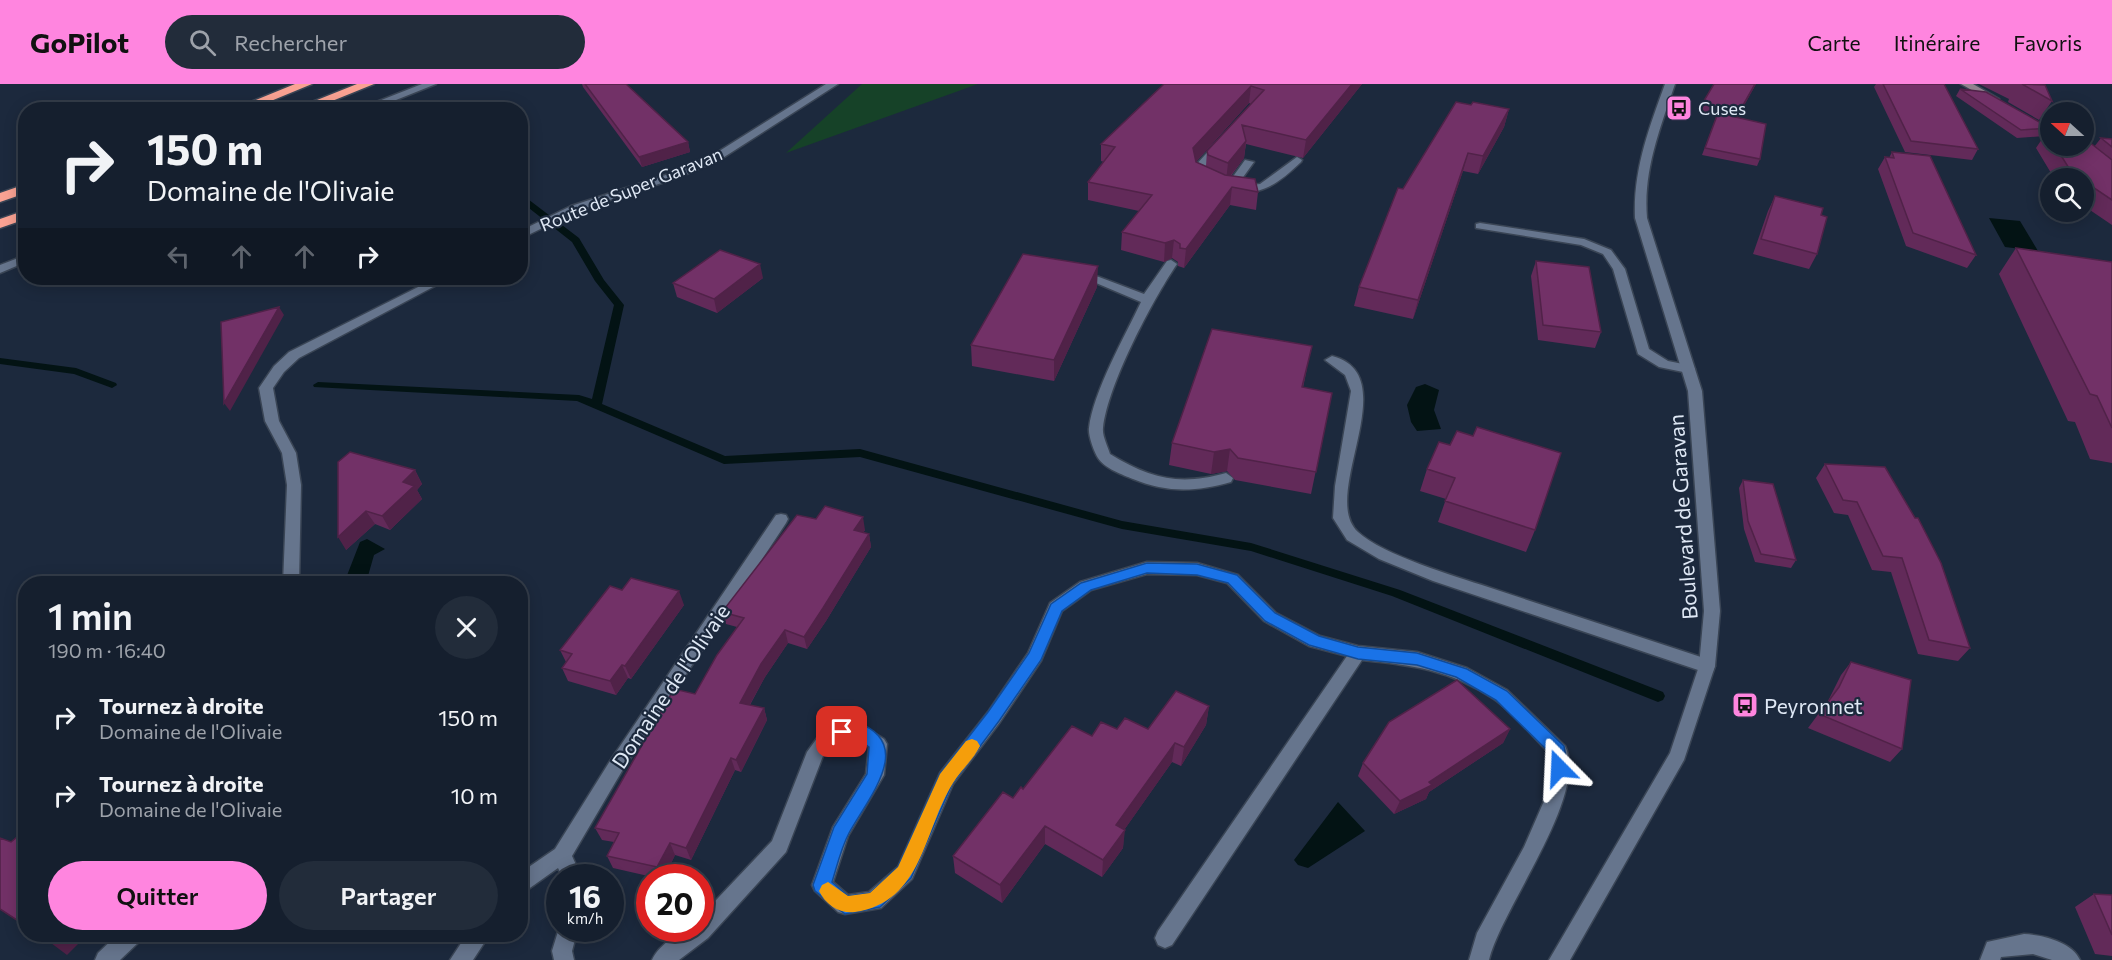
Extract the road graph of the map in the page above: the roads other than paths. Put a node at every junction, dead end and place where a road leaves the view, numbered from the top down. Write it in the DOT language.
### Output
graph roads {
  1 [pos="306,84"];
  2 [pos="368,84"];
  3 [pos="431,84"];
  4 [pos="833,84"];
  5 [pos="1670,84"];
  6 [pos="1966,84"];
  7 [pos="258,102"];
  8 [pos="320,102"];
  9 [pos="383,102"];
  10 [pos="2005,105"];
  11 [pos="1230,133"];
  12 [pos="1297,160"];
  13 [pos="1249,162"];
  14 [pos="1229,189"];
  15 [pos="18,191"];
  16 [pos="0,198"];
  17 [pos="18,217"];
  18 [pos="0,224"];
  19 [pos="1480,226"];
  20 [pos="528,232"];
  21 [pos="18,261"];
  22 [pos="1171,264"];
  23 [pos="0,269"];
  24 [pos="1095,280"];
  25 [pos="431,285"];
  26 [pos="1148,300"];
  27 [pos="1332,360"];
  28 [pos="1688,369"];
  29 [pos="1226,478"];
  30 [pos="781,519"];
  31 [pos="291,576"];
  32 [pos="1358,653"];
  33 [pos="1707,666"];
  34 [pos="562,855"];
  35 [pos="566,864"];
  36 [pos="528,879"];
  37 [pos="1165,938"];
  38 [pos="124,942"];
  39 [pos="474,942"];
  40 [pos="564,942"];
  41 [pos="105,960"];
  42 [pos="460,960"];
  43 [pos="564,960"];
  44 [pos="662,960"];
  45 [pos="1479,960"];
  46 [pos="1559,960"];
  47 [pos="1990,960"];
  48 [pos="2070,960"];
  1 -- 7 [label="highway"];
  2 -- 8 [label="highway"];
  3 -- 9 [label="street"];
  4 -- 20 [label="street, Route de Super Garavan"];
  5 -- 28 [label="street, Boulevard de Garavan"];
  6 -- 10 [label="main road"];
  11 -- 14 [label="street"];
  12 -- 14 [label="street"];
  13 -- 14 [label="street"];
  15 -- 16 [label="highway"];
  17 -- 18 [label="highway"];
  19 -- 28 [label="street"];
  21 -- 23 [label="street"];
  22 -- 26 [label="street"];
  24 -- 26 [label="street"];
  25 -- 31 [label="street"];
  26 -- 29 [label="street"];
  27 -- 33 [label="street"];
  28 -- 33 [label="street, Boulevard de Garavan"];
  30 -- 34 [label="street, Domaine de l'Olivaie"];
  32 -- 37 [label="street"];
  32 -- 44 [label="street"];
  32 -- 45 [label="street"];
  33 -- 46 [label="street, Boulevard de Garavan"];
  34 -- 35 [label="street"];
  34 -- 36 [label="street, Domaine de l'Olivaie"];
  38 -- 41 [label="street"];
  39 -- 42 [label="street"];
  40 -- 43 [label="street"];
  47 -- 48 [label="street"];
}
